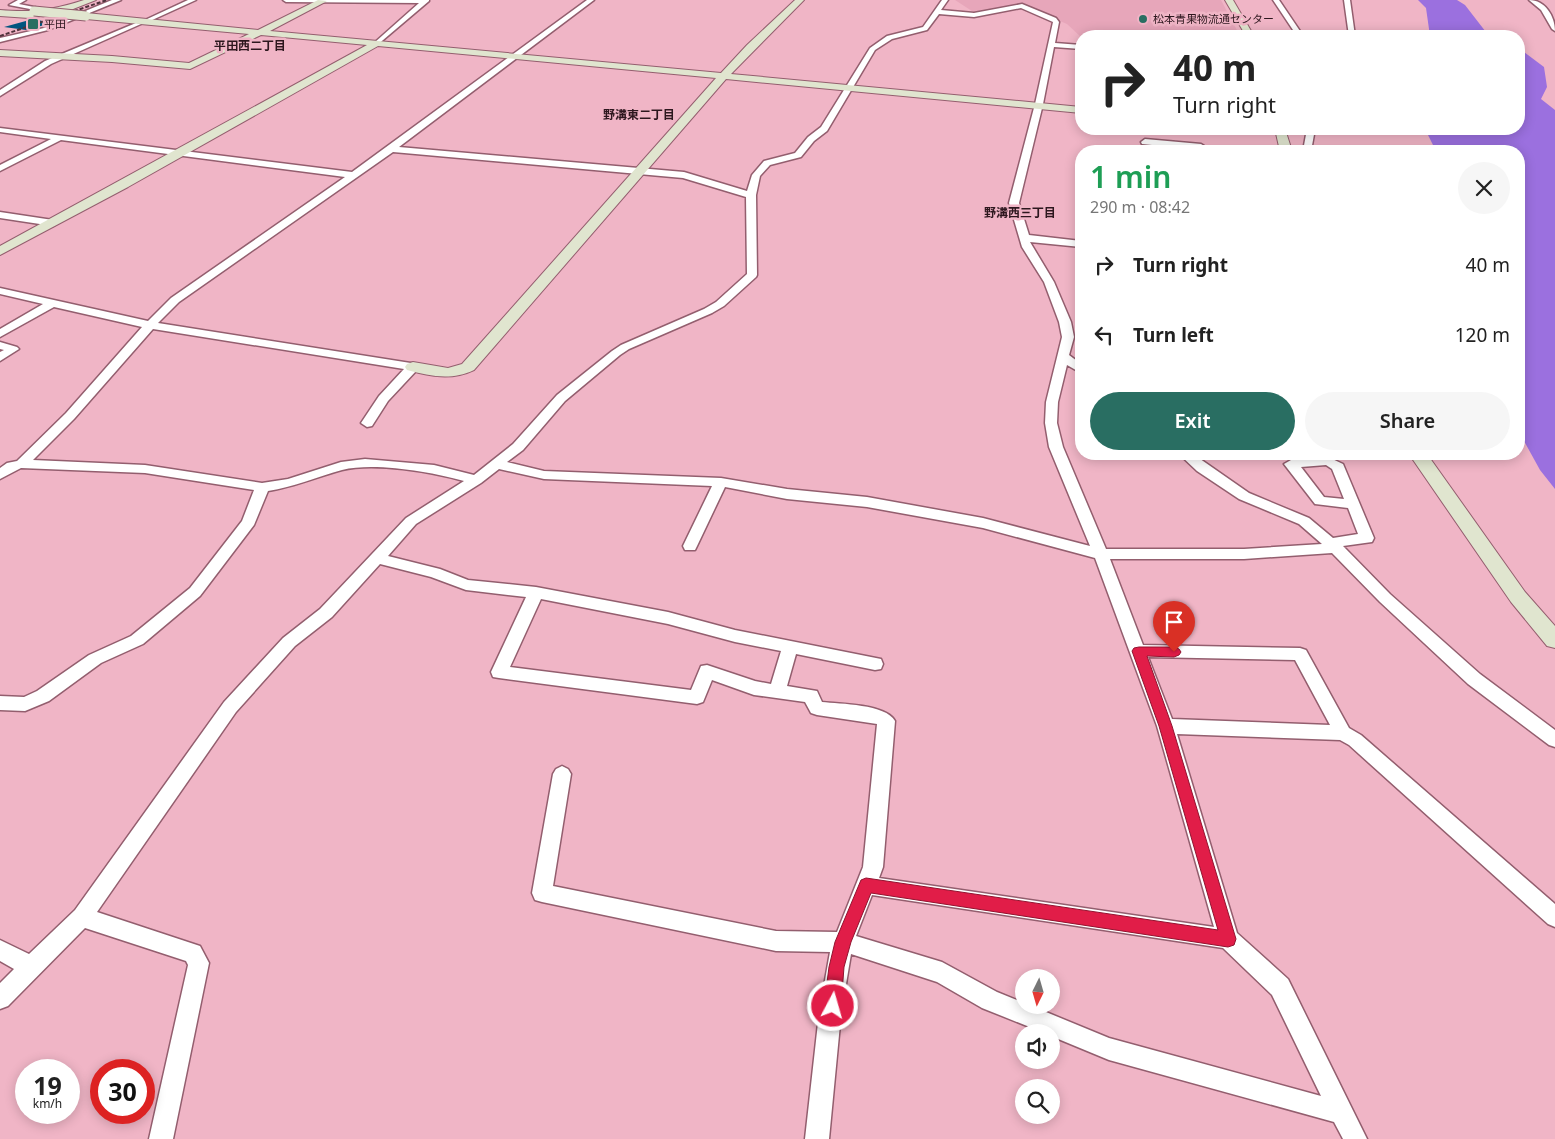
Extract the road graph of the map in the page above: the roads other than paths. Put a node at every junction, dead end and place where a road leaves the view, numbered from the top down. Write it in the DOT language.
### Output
graph roads {
  1 [pos="23,0"];
  2 [pos="92,0"];
  3 [pos="118,0"];
  4 [pos="193,0"];
  5 [pos="286,0"];
  6 [pos="323,0"];
  7 [pos="426,0"];
  8 [pos="591,0"];
  9 [pos="800,0"];
  10 [pos="945,0"];
  11 [pos="1229,0"];
  12 [pos="1276,0"];
  13 [pos="1347,0"];
  14 [pos="1532,0"];
  15 [pos="1540,0"];
  16 [pos="0,8"];
  17 [pos="1544,9"];
  18 [pos="52,11"];
  19 [pos="936,12"];
  20 [pos="0,13"];
  21 [pos="148,20"];
  22 [pos="138,24"];
  23 [pos="1555,29"];
  24 [pos="1246,30"];
  25 [pos="1296,30"];
  26 [pos="1351,30"];
  27 [pos="259,33"];
  28 [pos="0,40"];
  29 [pos="376,44"];
  30 [pos="1052,45"];
  31 [pos="1075,47"];
  32 [pos="0,53"];
  33 [pos="63,57"];
  34 [pos="514,57"];
  35 [pos="722,77"];
  36 [pos="848,89"];
  37 [pos="0,94"];
  38 [pos="1038,107"];
  39 [pos="1075,110"];
  40 [pos="0,130"];
  41 [pos="61,137"];
  42 [pos="1145,143"];
  43 [pos="1173,145"];
  44 [pos="391,149"];
  45 [pos="181,153"];
  46 [pos="0,168"];
  47 [pos="639,171"];
  48 [pos="353,175"];
  49 [pos="751,194"];
  50 [pos="0,215"];
  51 [pos="54,223"];
  52 [pos="1025,238"];
  53 [pos="1075,243"];
  54 [pos="0,251"];
  55 [pos="0,291"];
  56 [pos="51,304"];
  57 [pos="150,325"];
  58 [pos="0,334"];
  59 [pos="0,345"];
  60 [pos="1063,356"];
  61 [pos="0,357"];
  62 [pos="1075,365"];
  63 [pos="414,367"];
  64 [pos="367,423"];
  65 [pos="1192,460"];
  66 [pos="1422,460"];
  67 [pos="497,464"];
  68 [pos="11,465"];
  69 [pos="0,475"];
  70 [pos="476,480"];
  71 [pos="721,482"];
  72 [pos="262,487"];
  73 [pos="1352,504"];
  74 [pos="690,546"];
  75 [pos="1334,546"];
  76 [pos="1101,554"];
  77 [pos="377,558"];
  78 [pos="536,593"];
  79 [pos="1555,640"];
  80 [pos="790,647"];
  81 [pos="1139,651"];
  82 [pos="874,664"];
  83 [pos="777,692"];
  84 [pos="3,708"];
  85 [pos="1166,726"];
  86 [pos="1343,733"];
  87 [pos="1555,740"];
  88 [pos="562,774"];
  89 [pos="866,885"];
  90 [pos="82,917"];
  91 [pos="1555,917"];
  92 [pos="1228,939"];
  93 [pos="843,942"];
  94 [pos="0,950"];
  95 [pos="32,967"];
  96 [pos="0,998"];
  97 [pos="1343,1113"];
  98 [pos="161,1139"];
  99 [pos="817,1139"];
  100 [pos="1355,1139"];
  1 -- 18 [label="street"];
  2 -- 18 [label="street"];
  3 -- 28 [label="street"];
  4 -- 21 [label="street"];
  5 -- 6 [label="street"];
  6 -- 7 [label="street"];
  6 -- 27 [label="street"];
  7 -- 29 [label="street"];
  8 -- 34 [label="street"];
  9 -- 35 [label="street"];
  10 -- 19 [label="street"];
  11 -- 24 [label="street"];
  12 -- 25 [label="street"];
  13 -- 26 [label="street"];
  14 -- 17 [label="street"];
  15 -- 17 [label="street"];
  16 -- 27 [label="street, bridge"];
  17 -- 23 [label="street"];
  18 -- 20 [label="street"];
  19 -- 30 [label="street"];
  19 -- 36 [label="street"];
  22 -- 33 [label="street"];
  27 -- 29 [label="street"];
  27 -- 33 [label="street"];
  29 -- 34 [label="street"];
  29 -- 45 [label="street"];
  30 -- 31 [label="street"];
  30 -- 38 [label="street"];
  32 -- 33 [label="street"];
  33 -- 37 [label="street"];
  34 -- 35 [label="street"];
  34 -- 44 [label="street"];
  35 -- 36 [label="street"];
  35 -- 47 [label="street"];
  36 -- 38 [label="street"];
  36 -- 49 [label="street"];
  38 -- 39 [label="street"];
  38 -- 52 [label="street"];
  40 -- 41 [label="street"];
  41 -- 45 [label="street"];
  41 -- 46 [label="street"];
  42 -- 43 [label="street"];
  44 -- 47 [label="street"];
  44 -- 48 [label="street"];
  45 -- 48 [label="street"];
  45 -- 51 [label="street"];
  47 -- 49 [label="street"];
  47 -- 63 [label="street"];
  48 -- 57 [label="street"];
  49 -- 67 [label="street"];
  50 -- 51 [label="street"];
  51 -- 54 [label="street"];
  52 -- 53 [label="street"];
  52 -- 60 [label="street"];
  55 -- 56 [label="street"];
  56 -- 57 [label="street"];
  56 -- 58 [label="street"];
  57 -- 63 [label="street"];
  57 -- 68 [label="street"];
  59 -- 61 [label="street"];
  60 -- 62 [label="street"];
  60 -- 76 [label="street"];
  63 -- 64 [label="street"];
  65 -- 75 [label="street"];
  66 -- 79 [label="street"];
  67 -- 70 [label="street"];
  67 -- 71 [label="street"];
  68 -- 69 [label="street"];
  68 -- 72 [label="street"];
  70 -- 72 [label="street"];
  70 -- 77 [label="street"];
  71 -- 74 [label="street"];
  71 -- 76 [label="street"];
  72 -- 84 [label="street"];
  73 -- 75 [label="street"];
  75 -- 76 [label="street"];
  75 -- 87 [label="street"];
  76 -- 81 [label="street"];
  77 -- 78 [label="street"];
  77 -- 90 [label="street"];
  78 -- 80 [label="street"];
  78 -- 83 [label="street"];
  80 -- 82 [label="street"];
  80 -- 83 [label="street"];
  81 -- 85 [label="street"];
  81 -- 86 [label="street"];
  83 -- 89 [label="street"];
  85 -- 86 [label="street"];
  85 -- 92 [label="street"];
  86 -- 91 [label="street"];
  88 -- 93 [label="street"];
  89 -- 92 [label="street"];
  89 -- 93 [label="street"];
  90 -- 95 [label="street"];
  90 -- 98 [label="street"];
  92 -- 97 [label="street"];
  93 -- 97 [label="street"];
  93 -- 99 [label="street"];
  94 -- 95 [label="street"];
  95 -- 96 [label="street"];
  97 -- 100 [label="street"];
}
